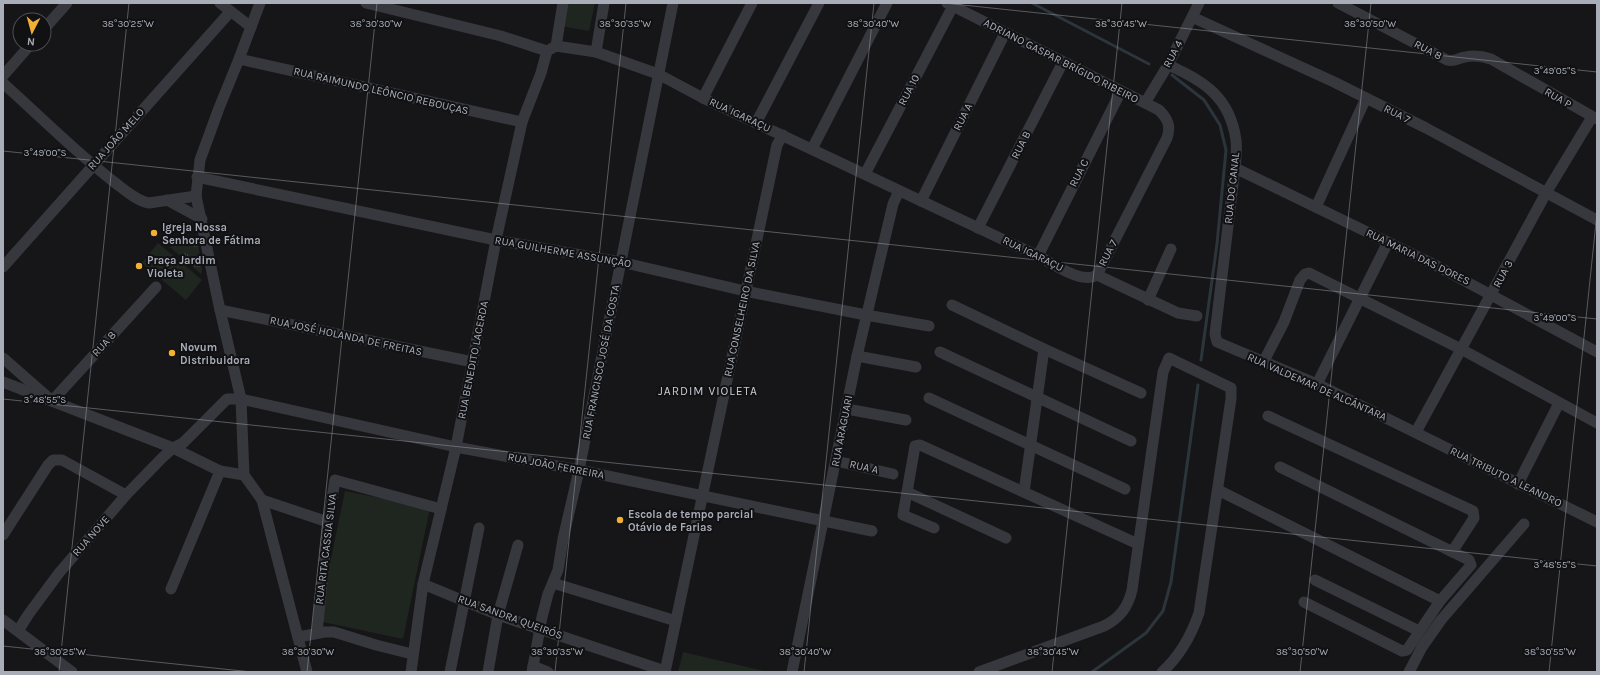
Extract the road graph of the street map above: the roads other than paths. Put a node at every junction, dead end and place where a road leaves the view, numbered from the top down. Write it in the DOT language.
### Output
graph roads {
  1 [pos="67,3"];
  2 [pos="220,3"];
  3 [pos="260,3"];
  4 [pos="366,3"];
  5 [pos="563,3"];
  6 [pos="604,3"];
  7 [pos="673,3"];
  8 [pos="752,3"];
  9 [pos="819,3"];
  10 [pos="887,3"];
  11 [pos="1199,3"];
  12 [pos="1338,3"];
  13 [pos="950,4"];
  14 [pos="230,12"];
  15 [pos="1192,17"];
  16 [pos="52,20"];
  17 [pos="251,27"];
  18 [pos="1005,33"];
  19 [pos="552,48"];
  20 [pos="24,52"];
  21 [pos="596,52"];
  22 [pos="1477,56"];
  23 [pos="239,59"];
  24 [pos="1063,62"];
  25 [pos="1168,65"];
  26 [pos="658,74"];
  27 [pos="3,76"];
  28 [pos="3,83"];
  29 [pos="1121,91"];
  30 [pos="703,98"];
  31 [pos="1366,98"];
  32 [pos="1145,104"];
  33 [pos="1595,118"];
  34 [pos="522,122"];
  35 [pos="756,123"];
  36 [pos="1169,124"];
  37 [pos="783,135"];
  38 [pos="812,149"];
  39 [pos="93,166"];
  40 [pos="1235,168"];
  41 [pos="865,174"];
  42 [pos="197,177"];
  43 [pos="899,191"];
  44 [pos="1546,193"];
  45 [pos="196,196"];
  46 [pos="168,200"];
  47 [pos="921,201"];
  48 [pos="1316,207"];
  49 [pos="202,219"];
  50 [pos="1597,220"];
  51 [pos="978,228"];
  52 [pos="496,240"];
  53 [pos="1388,242"];
  54 [pos="1171,249"];
  55 [pos="1038,256"];
  56 [pos="621,262"];
  57 [pos="3,267"];
  58 [pos="1097,275"];
  59 [pos="156,287"];
  60 [pos="746,291"];
  61 [pos="1492,294"];
  62 [pos="1360,298"];
  63 [pos="1148,300"];
  64 [pos="952,305"];
  65 [pos="220,310"];
  66 [pos="866,315"];
  67 [pos="1197,316"];
  68 [pos="929,326"];
  69 [pos="1218,342"];
  70 [pos="1044,349"];
  71 [pos="1461,349"];
  72 [pos="940,352"];
  73 [pos="1597,352"];
  74 [pos="857,356"];
  75 [pos="3,358"];
  76 [pos="1264,360"];
  77 [pos="473,362"];
  78 [pos="916,367"];
  79 [pos="3,382"];
  80 [pos="1317,384"];
  81 [pos="1141,393"];
  82 [pos="929,398"];
  83 [pos="1037,398"];
  84 [pos="241,399"];
  85 [pos="52,401"];
  86 [pos="1559,403"];
  87 [pos="847,409"];
  88 [pos="1268,416"];
  89 [pos="906,420"];
  90 [pos="1597,423"];
  91 [pos="1416,432"];
  92 [pos="1131,441"];
  93 [pos="1030,446"];
  94 [pos="456,447"];
  95 [pos="173,448"];
  96 [pos="836,461"];
  97 [pos="1280,467"];
  98 [pos="579,470"];
  99 [pos="220,471"];
  100 [pos="893,474"];
  101 [pos="244,476"];
  102 [pos="1518,484"];
  103 [pos="1126,490"];
  104 [pos="1218,490"];
  105 [pos="906,492"];
  106 [pos="1024,492"];
  107 [pos="126,495"];
  108 [pos="702,496"];
  109 [pos="262,500"];
  110 [pos="441,509"];
  111 [pos="824,521"];
  112 [pos="328,522"];
  113 [pos="1597,522"];
  114 [pos="1524,524"];
  115 [pos="479,528"];
  116 [pos="934,528"];
  117 [pos="872,531"];
  118 [pos="3,535"];
  119 [pos="1006,538"];
  120 [pos="1138,544"];
  121 [pos="518,545"];
  122 [pos="1452,552"];
  123 [pos="1315,580"];
  124 [pos="553,583"];
  125 [pos="423,584"];
  126 [pos="171,589"];
  127 [pos="464,600"];
  128 [pos="1440,601"];
  129 [pos="1304,602"];
  130 [pos="498,614"];
  131 [pos="3,620"];
  132 [pos="676,621"];
  133 [pos="540,629"];
  134 [pos="18,631"];
  135 [pos="1419,631"];
  136 [pos="316,633"];
  137 [pos="298,637"];
  138 [pos="412,654"];
  139 [pos="533,669"];
  140 [pos="665,671"];
  141 [pos="72,672"];
  142 [pos="306,672"];
  143 [pos="411,672"];
  144 [pos="450,672"];
  145 [pos="488,672"];
  146 [pos="548,672"];
  147 [pos="792,672"];
  148 [pos="979,672"];
  149 [pos="1162,672"];
  150 [pos="1409,672"];
  1 -- 16 [label="street"];
  2 -- 14 [label="street"];
  3 -- 17 [label="street"];
  4 -- 19 [label="street, RUA IGARAÇU"];
  5 -- 19 [label="street, RUA BENEDITO LACERDA"];
  6 -- 21 [label="street"];
  7 -- 26 [label="street, RUA FRANCISCO JOSÉ DA COSTA"];
  8 -- 30 [label="street"];
  9 -- 35 [label="street"];
  10 -- 38 [label="street"];
  11 -- 15 [label="street, RUA 4"];
  12 -- 22 [label="street, RUA 8"];
  13 -- 18 [label="street, ADRIANO GASPAR BRÍGIDO RIBEIRO"];
  13 -- 41 [label="street, RUA 10"];
  14 -- 17 [label="street"];
  14 -- 39 [label="street, RUA JOÃO MELO"];
  15 -- 25 [label="street, RUA 4"];
  15 -- 31 [label="street, RUA 7"];
  17 -- 23 [label="street"];
  18 -- 24 [label="street, ADRIANO GASPAR BRÍGIDO RIBEIRO"];
  18 -- 47 [label="street, RUA A"];
  19 -- 21 [label="street, RUA IGARAÇU"];
  19 -- 34 [label="street, RUA BENEDITO LACERDA"];
  20 -- 27 [label="street"];
  21 -- 26 [label="street, RUA IGARAÇU"];
  22 -- 33 [label="street, RUA P"];
  23 -- 34 [label="street, RUA RAIMUNDO LEÔNCIO REBOUÇAS"];
  23 -- 42 [label="street"];
  24 -- 29 [label="street, ADRIANO GASPAR BRÍGIDO RIBEIRO"];
  24 -- 51 [label="street, RUA B"];
  25 -- 32 [label="street, RUA 4"];
  25 -- 40 [label="street, RUA DO CANAL"];
  26 -- 30 [label="street, RUA IGARAÇU"];
  26 -- 56 [label="street, RUA FRANCISCO JOSÉ DA COSTA"];
  28 -- 39 [label="street"];
  29 -- 32 [label="street, ADRIANO GASPAR BRÍGIDO RIBEIRO"];
  29 -- 55 [label="street, RUA C"];
  30 -- 35 [label="street, RUA IGARAÇU"];
  31 -- 44 [label="street, RUA 7"];
  31 -- 48 [label="street"];
  32 -- 36 [label="street, ADRIANO GASPAR BRÍGIDO RIBEIRO"];
  33 -- 44 [label="street, RUA 3"];
  34 -- 52 [label="street, RUA BENEDITO LACERDA"];
  35 -- 37 [label="street, RUA IGARAÇU"];
  36 -- 58 [label="street, RUA 7"];
  37 -- 38 [label="street, RUA IGARAÇU"];
  37 -- 60 [label="street, RUA CONSELHEIRO DA SILVA"];
  38 -- 41 [label="street, RUA IGARAÇU"];
  39 -- 46 [label="street"];
  39 -- 57 [label="street, RUA JOÃO MELO"];
  40 -- 48 [label="street, RUA MARIA DAS DORES"];
  40 -- 69 [label="street, RUA DO CANAL"];
  41 -- 43 [label="street, RUA IGARAÇU"];
  42 -- 45 [label="street"];
  42 -- 52 [label="street, RUA GUILHERME ASSUNÇÃO"];
  43 -- 47 [label="street, RUA IGARAÇU"];
  43 -- 66 [label="street, RUA ARAGUARI"];
  44 -- 50 [label="street, RUA 7"];
  44 -- 61 [label="street, RUA 3"];
  45 -- 46 [label="street"];
  45 -- 49 [label="street"];
  46 -- 49 [label="street"];
  47 -- 51 [label="street, RUA IGARAÇU"];
  48 -- 53 [label="street, RUA MARIA DAS DORES"];
  49 -- 65 [label="street"];
  51 -- 55 [label="street, RUA IGARAÇU"];
  52 -- 56 [label="street, RUA GUILHERME ASSUNÇÃO"];
  52 -- 77 [label="street, RUA BENEDITO LACERDA"];
  53 -- 61 [label="street, RUA MARIA DAS DORES"];
  53 -- 62 [label="street"];
  54 -- 63 [label="street"];
  55 -- 58 [label="street, RUA IGARAÇU"];
  56 -- 60 [label="street, RUA GUILHERME ASSUNÇÃO"];
  56 -- 98 [label="street, RUA FRANCISCO JOSÉ DA COSTA"];
  58 -- 63 [label="street"];
  59 -- 85 [label="street, RUA 8"];
  60 -- 66 [label="street, RUA GUILHERME ASSUNÇÃO"];
  60 -- 108 [label="street, RUA CONSELHEIRO DA SILVA"];
  61 -- 71 [label="street, RUA 3"];
  61 -- 73 [label="street, RUA MARIA DAS DORES"];
  62 -- 71 [label="street"];
  62 -- 76 [label="street"];
  62 -- 80 [label="street"];
  63 -- 67 [label="street"];
  64 -- 70 [label="street"];
  65 -- 77 [label="street, RUA JOSÉ HOLANDA DE FREITAS"];
  65 -- 84 [label="street"];
  66 -- 68 [label="street, RUA GUILHERME ASSUNÇÃO"];
  66 -- 74 [label="street, RUA ARAGUARI"];
  69 -- 76 [label="street, RUA VALDEMAR DE ALCÂNTARA"];
  70 -- 81 [label="street"];
  70 -- 83 [label="street"];
  71 -- 86 [label="street"];
  71 -- 91 [label="street, RUA 3"];
  72 -- 83 [label="street"];
  74 -- 78 [label="street"];
  74 -- 87 [label="street, RUA ARAGUARI"];
  75 -- 85 [label="street"];
  76 -- 80 [label="street, RUA VALDEMAR DE ALCÂNTARA"];
  77 -- 94 [label="street, RUA BENEDITO LACERDA"];
  79 -- 85 [label="street"];
  80 -- 91 [label="street, RUA VALDEMAR DE ALCÂNTARA"];
  82 -- 93 [label="street"];
  83 -- 92 [label="street"];
  83 -- 93 [label="street"];
  84 -- 94 [label="street, RUA JOÃO FERREIRA"];
  84 -- 95 [label="street, RUA NOVE"];
  84 -- 101 [label="street"];
  85 -- 95 [label="street"];
  86 -- 90 [label="street"];
  86 -- 102 [label="street"];
  87 -- 89 [label="street"];
  87 -- 96 [label="street, RUA ARAGUARI"];
  88 -- 122 [label="street"];
  91 -- 102 [label="street, RUA TRIBUTO A LEANDRO"];
  93 -- 103 [label="street"];
  93 -- 106 [label="street"];
  94 -- 98 [label="street, RUA JOÃO FERREIRA"];
  94 -- 110 [label="street, RUA BENEDITO LACERDA"];
  95 -- 99 [label="street"];
  95 -- 107 [label="street, RUA NOVE"];
  96 -- 100 [label="street, RUA A"];
  96 -- 111 [label="street, RUA ARAGUARI"];
  97 -- 122 [label="street"];
  98 -- 108 [label="street, RUA JOÃO FERREIRA"];
  98 -- 124 [label="street, RUA FRANCISCO JOSÉ DA COSTA"];
  99 -- 101 [label="street"];
  99 -- 126 [label="street"];
  101 -- 109 [label="street"];
  102 -- 113 [label="street, RUA TRIBUTO A LEANDRO"];
  104 -- 120 [label="street"];
  104 -- 128 [label="street"];
  104 -- 149 [label="street"];
  105 -- 106 [label="street"];
  105 -- 116 [label="street"];
  105 -- 119 [label="street"];
  106 -- 120 [label="street"];
  107 -- 118 [label="street"];
  107 -- 134 [label="street, RUA NOVE"];
  108 -- 111 [label="street, RUA JOÃO FERREIRA"];
  108 -- 132 [label="street, RUA CONSELHEIRO DA SILVA"];
  109 -- 112 [label="street"];
  109 -- 137 [label="street"];
  110 -- 112 [label="street, RUA RITA CASSIA SILVA"];
  110 -- 125 [label="street, RUA BENEDITO LACERDA"];
  111 -- 117 [label="street, RUA JOÃO FERREIRA"];
  111 -- 147 [label="street, RUA ARAGUARI"];
  112 -- 136 [label="street, RUA RITA CASSIA SILVA"];
  114 -- 150 [label="street"];
  115 -- 127 [label="street"];
  120 -- 148 [label="street"];
  121 -- 130 [label="street"];
  122 -- 128 [label="street"];
  123 -- 135 [label="street"];
  124 -- 132 [label="street"];
  124 -- 133 [label="street, RUA FRANCISCO JOSÉ DA COSTA"];
  125 -- 127 [label="street, RUA SANDRA QUEIRÓS"];
  125 -- 138 [label="street, RUA BENEDITO LACERDA"];
  127 -- 130 [label="street, RUA SANDRA QUEIRÓS"];
  127 -- 144 [label="street"];
  128 -- 135 [label="street"];
  129 -- 135 [label="street"];
  130 -- 133 [label="street, RUA SANDRA QUEIRÓS"];
  130 -- 145 [label="street"];
  131 -- 134 [label="street"];
  132 -- 140 [label="street, RUA CONSELHEIRO DA SILVA"];
  133 -- 139 [label="street, RUA FRANCISCO JOSÉ DA COSTA"];
  133 -- 140 [label="street, RUA SANDRA QUEIRÓS"];
  134 -- 141 [label="street"];
  136 -- 137 [label="street"];
  136 -- 138 [label="street"];
  137 -- 142 [label="street"];
  138 -- 143 [label="street, RUA BENEDITO LACERDA"];
  139 -- 146 [label="street"];
}
